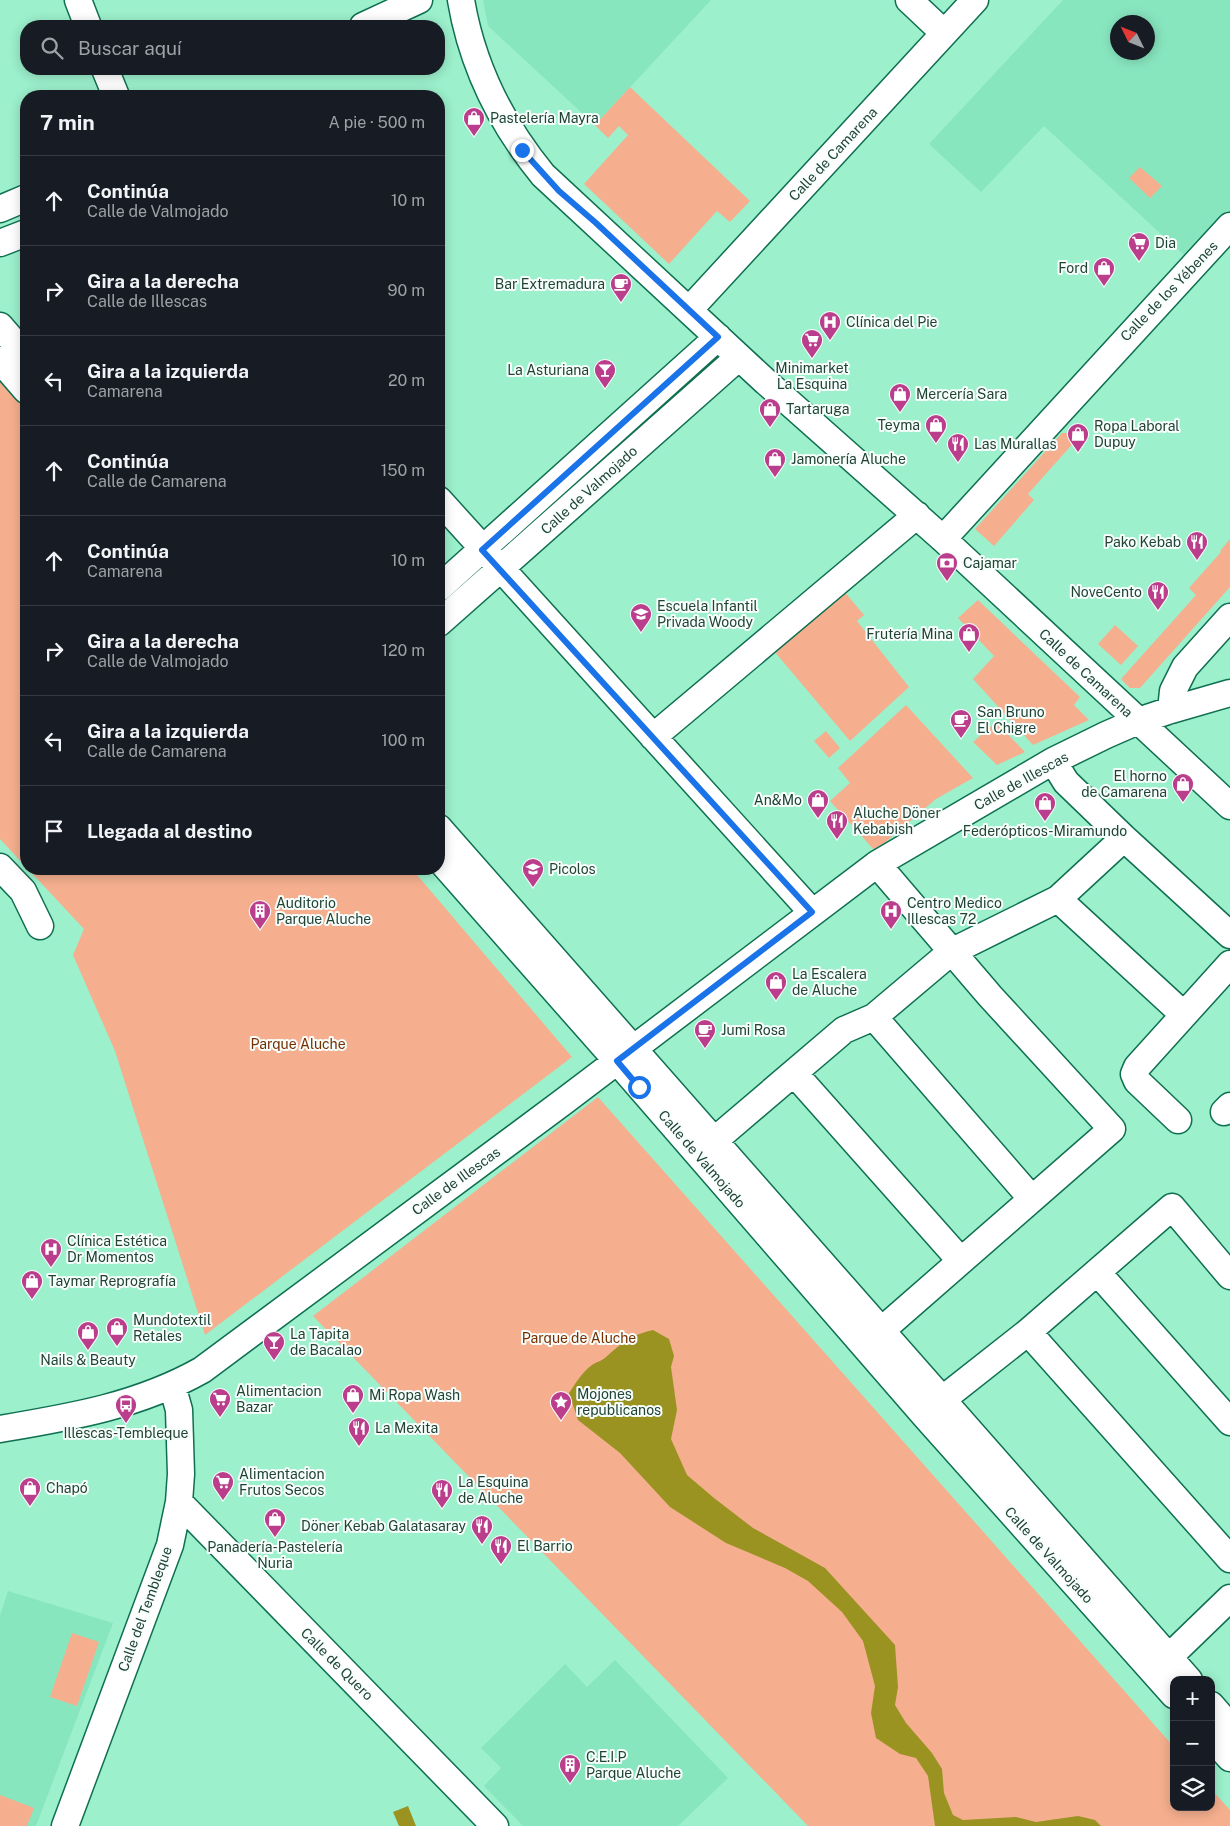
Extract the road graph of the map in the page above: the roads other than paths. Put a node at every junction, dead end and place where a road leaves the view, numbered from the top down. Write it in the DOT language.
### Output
graph roads {
  1 [pos="78,0"];
  2 [pos="419,0"];
  3 [pos="461,0"];
  4 [pos="909,0"];
  5 [pos="975,0"];
  6 [pos="86,20"];
  7 [pos="376,20"];
  8 [pos="944,33"];
  9 [pos="107,75"];
  10 [pos="114,90"];
  11 [pos="20,200"];
  12 [pos="0,208"];
  13 [pos="1230,226"];
  14 [pos="20,235"];
  15 [pos="0,243"];
  16 [pos="689,310"];
  17 [pos="0,326"];
  18 [pos="718,337"];
  19 [pos="20,349"];
  20 [pos="739,357"];
  21 [pos="0,360"];
  22 [pos="20,383"];
  23 [pos="445,507"];
  24 [pos="917,515"];
  25 [pos="943,539"];
  26 [pos="482,550"];
  27 [pos="500,568"];
  28 [pos="445,583"];
  29 [pos="1230,617"];
  30 [pos="445,618"];
  31 [pos="1230,693"];
  32 [pos="1171,710"];
  33 [pos="1138,721"];
  34 [pos="653,737"];
  35 [pos="1053,761"];
  36 [pos="1230,806"];
  37 [pos="445,835"];
  38 [pos="1124,838"];
  39 [pos="445,864"];
  40 [pos="877,864"];
  41 [pos="0,867"];
  42 [pos="1058,899"];
  43 [pos="812,912"];
  44 [pos="40,926"];
  45 [pos="1230,935"];
  46 [pos="951,952"];
  47 [pos="1230,964"];
  48 [pos="1184,1015"];
  49 [pos="874,1017"];
  50 [pos="625,1055"];
  51 [pos="794,1073"];
  52 [pos="1178,1120"];
  53 [pos="714,1140"];
  54 [pos="1032,1199"];
  55 [pos="961,1261"];
  56 [pos="1226,1263"];
  57 [pos="1097,1272"];
  58 [pos="882,1330"];
  59 [pos="1028,1332"];
  60 [pos="172,1385"];
  61 [pos="934,1407"];
  62 [pos="1230,1422"];
  63 [pos="0,1429"];
  64 [pos="179,1502"];
  65 [pos="1230,1559"];
  66 [pos="1230,1598"];
  67 [pos="1169,1657"];
  68 [pos="1186,1676"];
  69 [pos="1170,1690"];
  70 [pos="1215,1710"];
  71 [pos="1230,1727"];
  72 [pos="1215,1741"];
  73 [pos="1230,1758"];
  74 [pos="65,1826"];
  75 [pos="495,1826"];
  1 -- 6 [label="street"];
  2 -- 7 [label="street"];
  3 -- 16 [label="street, Calle de Camarena"];
  4 -- 8 [label="street"];
  5 -- 8 [label="street"];
  8 -- 16 [label="street, Calle de Camarena"];
  9 -- 10 [label="street"];
  11 -- 12 [label="street"];
  13 -- 25 [label="street, Calle de los Yébenes"];
  14 -- 15 [label="street"];
  16 -- 18 [label="street, Calle de Camarena"];
  17 -- 19 [label="street"];
  18 -- 20 [label="street, Calle de Camarena"];
  18 -- 26 [label="street, Calle de Valmojado"];
  20 -- 24 [label="street, Calle de Camarena"];
  20 -- 27 [label="street, Calle de Valmojado"];
  21 -- 22 [label="street"];
  23 -- 26 [label="street"];
  24 -- 25 [label="street, Calle de Camarena"];
  24 -- 34 [label="street"];
  25 -- 33 [label="street, Calle de Camarena"];
  26 -- 27 [label="street"];
  26 -- 28 [label="street, Calle de Valmojado"];
  27 -- 30 [label="street, Calle de Valmojado"];
  27 -- 34 [label="street"];
  29 -- 32 [label="street"];
  31 -- 32 [label="street, Calle de Illescas"];
  32 -- 33 [label="street, Calle de Illescas"];
  33 -- 35 [label="street, Calle de Illescas"];
  33 -- 36 [label="street, Calle de Camarena"];
  34 -- 43 [label="street"];
  35 -- 38 [label="street"];
  35 -- 40 [label="street, Calle de Illescas"];
  37 -- 50 [label="street, Calle de Valmojado"];
  38 -- 42 [label="street"];
  38 -- 45 [label="street"];
  39 -- 50 [label="street, Calle de Valmojado"];
  40 -- 43 [label="street, Calle de Illescas"];
  40 -- 46 [label="street"];
  41 -- 44 [label="street"];
  42 -- 46 [label="street"];
  42 -- 48 [label="street"];
  43 -- 50 [label="street, Calle de Illescas"];
  46 -- 49 [label="street"];
  46 -- 54 [label="street"];
  47 -- 48 [label="street"];
  48 -- 52 [label="street"];
  49 -- 51 [label="street"];
  49 -- 54 [label="street"];
  50 -- 53 [label="street, Calle de Valmojado"];
  50 -- 60 [label="street, Calle de Illescas"];
  50 -- 61 [label="street, Calle de Valmojado"];
  51 -- 53 [label="street"];
  51 -- 55 [label="street"];
  53 -- 58 [label="street, Calle de Valmojado"];
  54 -- 55 [label="street"];
  55 -- 58 [label="street"];
  56 -- 57 [label="street"];
  57 -- 59 [label="street"];
  57 -- 62 [label="street"];
  58 -- 61 [label="street, Calle de Valmojado"];
  59 -- 61 [label="street"];
  59 -- 65 [label="street"];
  60 -- 63 [label="street, Calle de Illescas"];
  60 -- 64 [label="street, Calle del Tembleque"];
  61 -- 67 [label="street, Calle de Valmojado"];
  61 -- 69 [label="street, Calle de Valmojado"];
  64 -- 74 [label="street, Calle del Tembleque"];
  64 -- 75 [label="street, Calle de Quero"];
  66 -- 67 [label="street"];
  67 -- 68 [label="street, Calle de Valmojado"];
  70 -- 71 [label="street"];
  72 -- 73 [label="street"];
}
